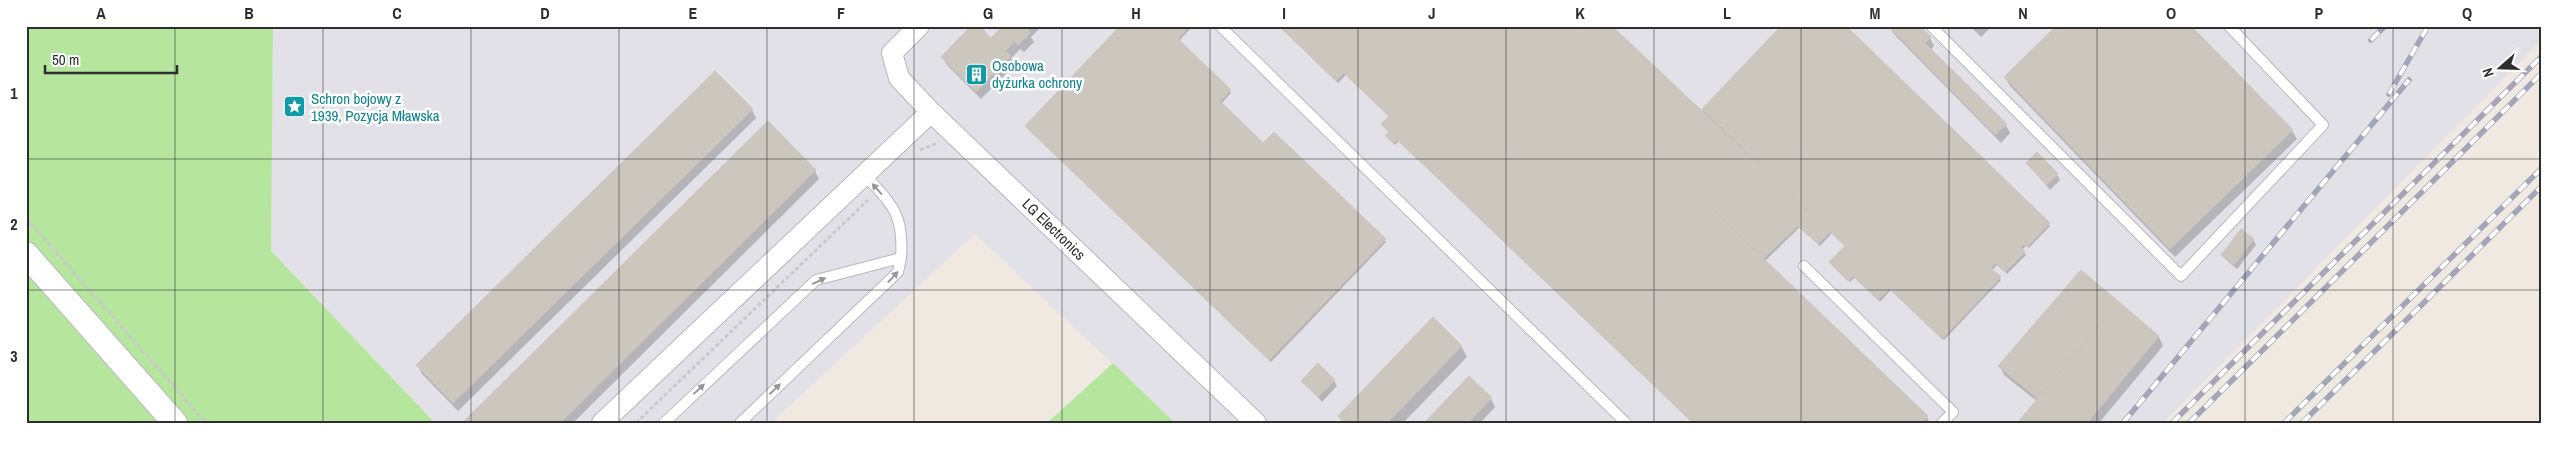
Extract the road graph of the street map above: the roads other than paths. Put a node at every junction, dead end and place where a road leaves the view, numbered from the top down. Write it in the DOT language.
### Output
graph roads {
  1 [pos="919,26"];
  2 [pos="1220,26"];
  3 [pos="1931,26"];
  4 [pos="2228,26"];
  5 [pos="931,112"];
  6 [pos="864,174"];
  7 [pos="26,254"];
  8 [pos="902,258"];
  9 [pos="1804,266"];
  10 [pos="175,423"];
  11 [pos="602,423"];
  12 [pos="664,423"];
  13 [pos="740,423"];
  14 [pos="1256,423"];
  15 [pos="1626,423"];
  16 [pos="1942,423"];
  1 -- 5 [label="street, LG Electronics"];
  2 -- 15 [label="lane"];
  3 -- 4 [label="lane"];
  5 -- 6 [label="street"];
  5 -- 14 [label="street, LG Electronics"];
  8 -- 6 [label="lane, one-way"];
  6 -- 11 [label="street"];
  7 -- 10 [label="street"];
  12 -- 8 [label="lane, one-way"];
  13 -- 8 [label="lane, one-way"];
  9 -- 16 [label="lane"];
}
